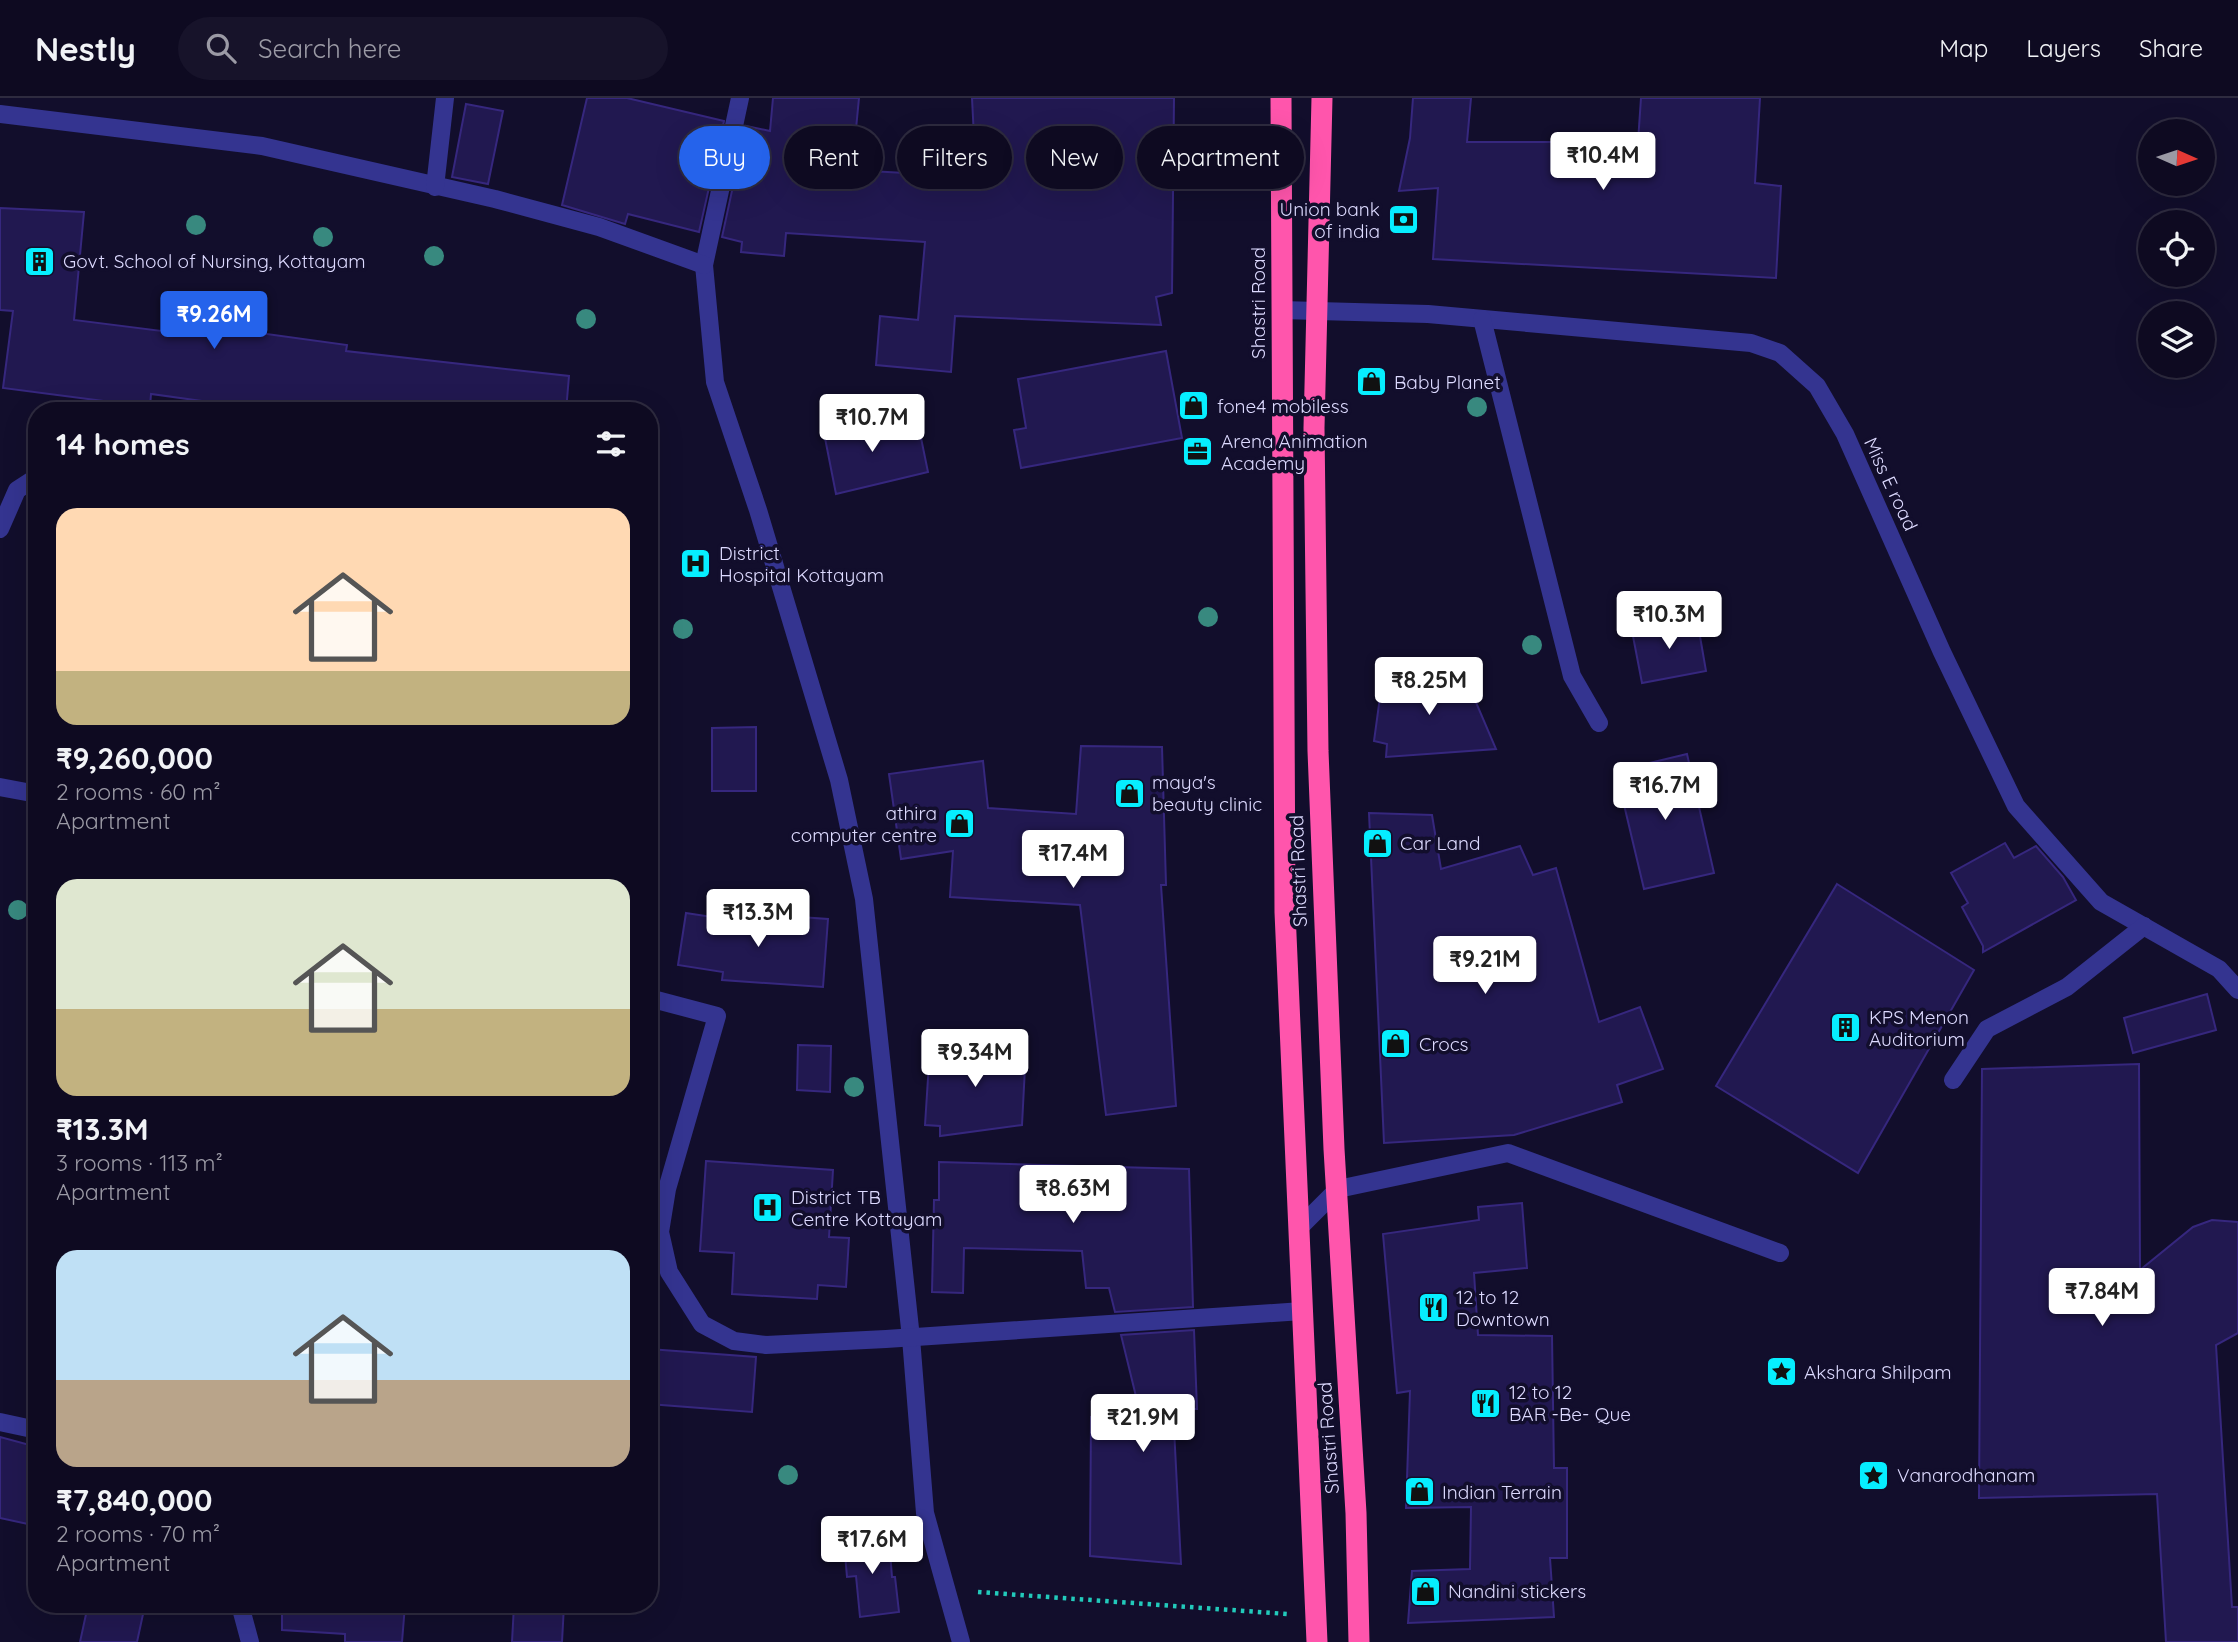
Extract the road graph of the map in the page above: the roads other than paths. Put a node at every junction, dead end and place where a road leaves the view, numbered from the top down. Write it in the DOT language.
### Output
graph roads {
  1 [pos="445,98"];
  2 [pos="740,98"];
  3 [pos="1281,98"];
  4 [pos="1322,98"];
  5 [pos="0,114"];
  6 [pos="435,187"];
  7 [pos="704,265"];
  8 [pos="1281,310"];
  9 [pos="1317,310"];
  10 [pos="1482,319"];
  11 [pos="28,483"];
  12 [pos="0,529"];
  13 [pos="1599,723"];
  14 [pos="0,787"];
  15 [pos="28,792"];
  16 [pos="2144,926"];
  17 [pos="2238,990"];
  18 [pos="658,1000"];
  19 [pos="1953,1080"];
  20 [pos="1338,1189"];
  21 [pos="1299,1228"];
  22 [pos="1780,1253"];
  23 [pos="1302,1311"];
  24 [pos="911,1338"];
  25 [pos="0,1422"];
  26 [pos="28,1428"];
  27 [pos="242,1613"];
  28 [pos="250,1642"];
  29 [pos="961,1642"];
  30 [pos="1317,1642"];
  31 [pos="1359,1642"];
  1 -- 6 [label="street"];
  2 -- 7 [label="street"];
  3 -- 8 [label="highway, Shastri Road"];
  4 -- 9 [label="highway, Shastri Road"];
  5 -- 6 [label="street"];
  6 -- 7 [label="street"];
  7 -- 24 [label="street"];
  8 -- 9 [label="street, Miss E road"];
  8 -- 21 [label="highway, Shastri Road"];
  9 -- 10 [label="street, Miss E road"];
  9 -- 20 [label="highway, Shastri Road"];
  10 -- 13 [label="street"];
  10 -- 16 [label="street, Miss E road"];
  11 -- 12 [label="street"];
  14 -- 15 [label="street"];
  16 -- 17 [label="street, Miss E road"];
  16 -- 19 [label="street"];
  18 -- 24 [label="street"];
  20 -- 21 [label="street"];
  20 -- 22 [label="street"];
  20 -- 31 [label="highway, Shastri Road"];
  21 -- 23 [label="highway, Shastri Road"];
  23 -- 24 [label="street"];
  23 -- 30 [label="highway, Shastri Road"];
  24 -- 29 [label="street"];
  25 -- 26 [label="street"];
  27 -- 28 [label="street"];
}
